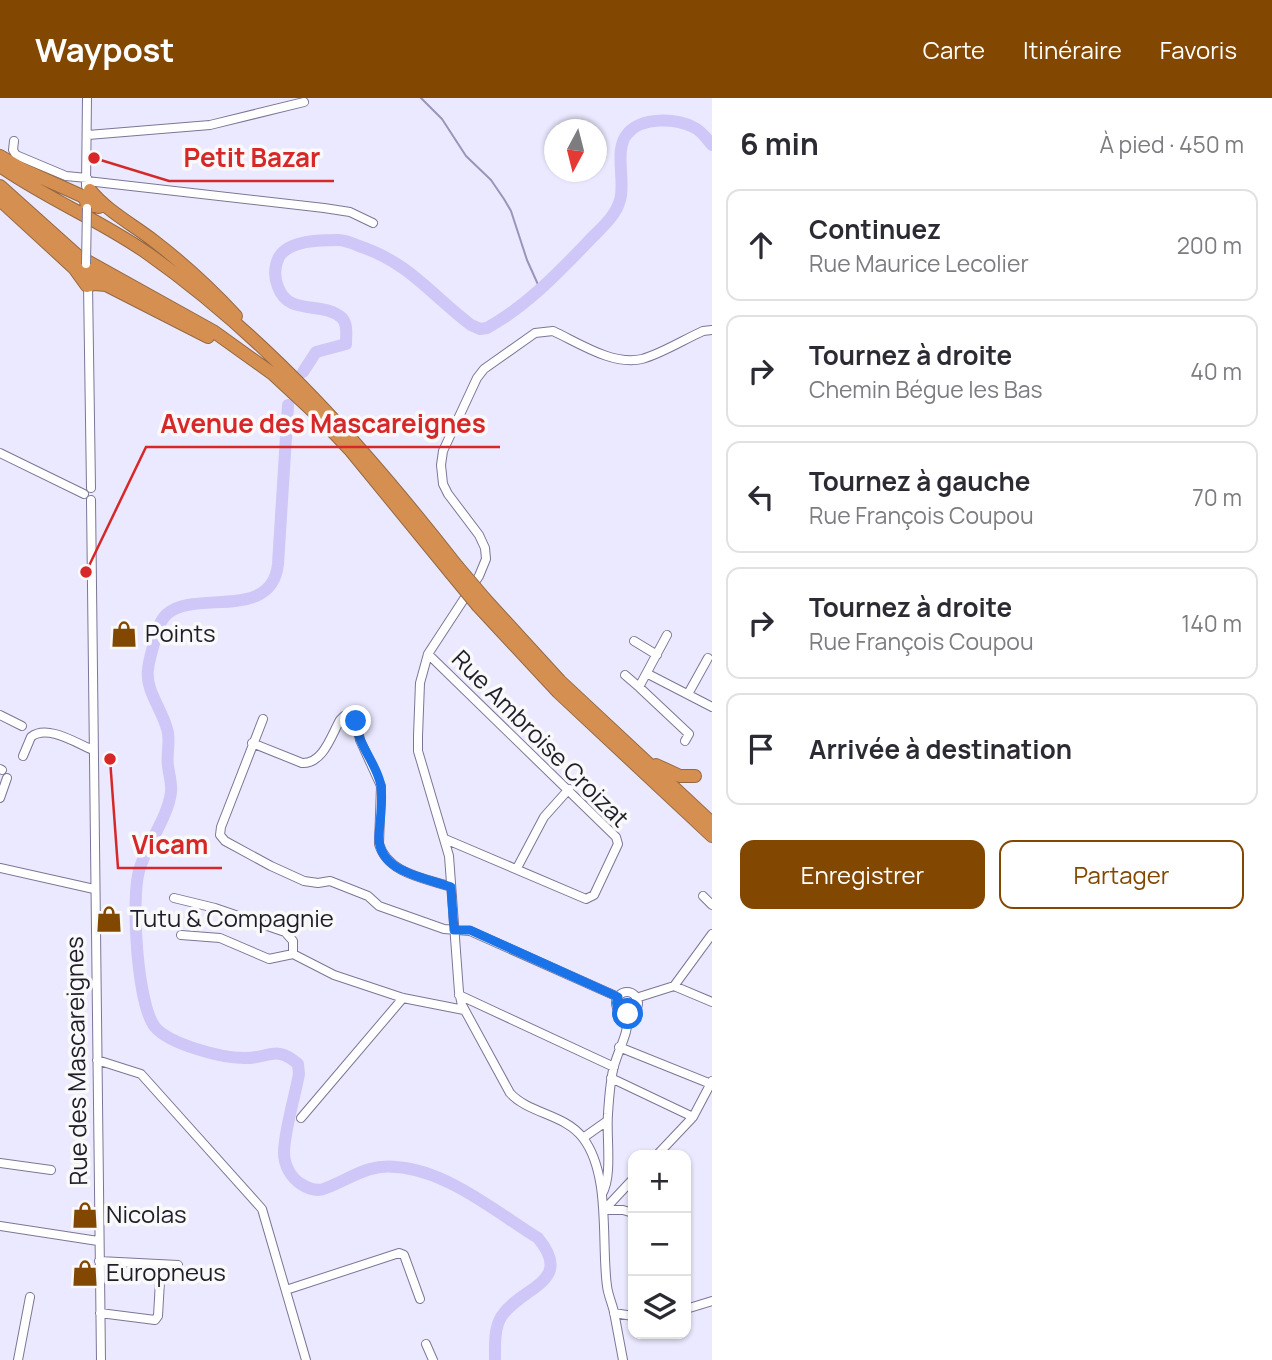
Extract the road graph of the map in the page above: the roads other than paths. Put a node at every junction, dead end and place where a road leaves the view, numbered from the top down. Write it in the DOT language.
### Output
graph roads {
  1 [pos="87,98"];
  2 [pos="304,102"];
  3 [pos="88,135"];
  4 [pos="14,141"];
  5 [pos="0,156"];
  6 [pos="0,166"];
  7 [pos="0,186"];
  8 [pos="87,190"];
  9 [pos="0,200"];
  10 [pos="373,223"];
  11 [pos="82,267"];
  12 [pos="106,285"];
  13 [pos="88,286"];
  14 [pos="712,330"];
  15 [pos="256,341"];
  16 [pos="316,414"];
  17 [pos="0,453"];
  18 [pos="89,494"];
  19 [pos="454,569"];
  20 [pos="482,603"];
  21 [pos="667,635"];
  22 [pos="634,642"];
  23 [pos="428,654"];
  24 [pos="657,655"];
  25 [pos="708,658"];
  26 [pos="646,674"];
  27 [pos="625,675"];
  28 [pos="639,687"];
  29 [pos="688,694"];
  30 [pos="712,707"];
  31 [pos="0,715"];
  32 [pos="263,719"];
  33 [pos="22,726"];
  34 [pos="685,741"];
  35 [pos="252,743"];
  36 [pos="93,750"];
  37 [pos="23,756"];
  38 [pos="640,756"];
  39 [pos="3,772"];
  40 [pos="695,776"];
  41 [pos="569,789"];
  42 [pos="0,798"];
  43 [pos="712,823"];
  44 [pos="712,836"];
  45 [pos="445,839"];
  46 [pos="0,868"];
  47 [pos="517,868"];
  48 [pos="451,887"];
  49 [pos="94,888"];
  50 [pos="703,896"];
  51 [pos="174,898"];
  52 [pos="712,905"];
  53 [pos="454,930"];
  54 [pos="712,934"];
  55 [pos="181,935"];
  56 [pos="293,954"];
  57 [pos="674,986"];
  58 [pos="459,995"];
  59 [pos="618,997"];
  60 [pos="403,998"];
  61 [pos="636,998"];
  62 [pos="712,1002"];
  63 [pos="464,1010"];
  64 [pos="628,1014"];
  65 [pos="620,1047"];
  66 [pos="97,1060"];
  67 [pos="614,1067"];
  68 [pos="611,1078"];
  69 [pos="711,1083"];
  70 [pos="693,1117"];
  71 [pos="301,1118"];
  72 [pos="607,1121"];
  73 [pos="583,1138"];
  74 [pos="662,1150"];
  75 [pos="0,1163"];
  76 [pos="51,1170"];
  77 [pos="628,1185"];
  78 [pos="602,1195"];
  79 [pos="604,1210"];
  80 [pos="628,1212"];
  81 [pos="0,1226"];
  82 [pos="98,1241"];
  83 [pos="99,1261"];
  84 [pos="178,1265"];
  85 [pos="160,1281"];
  86 [pos="286,1290"];
  87 [pos="30,1297"];
  88 [pos="420,1299"];
  89 [pos="712,1301"];
  90 [pos="691,1308"];
  91 [pos="100,1313"];
  92 [pos="614,1313"];
  93 [pos="628,1315"];
  94 [pos="426,1344"];
  95 [pos="18,1360"];
  96 [pos="101,1360"];
  97 [pos="306,1360"];
  98 [pos="433,1360"];
  99 [pos="623,1360"];
  1 -- 3 [label="street"];
  2 -- 3 [label="street"];
  3 -- 8 [label="street"];
  4 -- 8 [label="street"];
  5 -- 8 [label="highway"];
  6 -- 15 [label="highway"];
  7 -- 16 [label="highway"];
  8 -- 10 [label="street"];
  8 -- 11 [label="street, bridge"];
  8 -- 15 [label="highway"];
  9 -- 11 [label="highway"];
  11 -- 12 [label="highway"];
  11 -- 13 [label="highway"];
  12 -- 13 [label="highway"];
  12 -- 16 [label="highway"];
  13 -- 18 [label="street, Rue des Mascareignes"];
  14 -- 23 [label="street"];
  15 -- 19 [label="highway"];
  16 -- 19 [label="highway"];
  17 -- 18 [label="street"];
  18 -- 36 [label="street, Rue des Mascareignes"];
  19 -- 20 [label="highway, bridge"];
  20 -- 38 [label="highway"];
  20 -- 44 [label="highway"];
  21 -- 24 [label="street"];
  22 -- 24 [label="street"];
  23 -- 41 [label="street, Rue Ambroise Croizat"];
  23 -- 45 [label="street"];
  24 -- 26 [label="street"];
  25 -- 29 [label="street"];
  26 -- 28 [label="street"];
  26 -- 29 [label="street"];
  27 -- 28 [label="street"];
  28 -- 34 [label="street"];
  29 -- 30 [label="street"];
  31 -- 33 [label="street"];
  32 -- 35 [label="street"];
  35 -- 48 [label="street"];
  35 -- 53 [label="street"];
  36 -- 37 [label="street"];
  36 -- 49 [label="street, Rue des Mascareignes"];
  38 -- 40 [label="highway"];
  38 -- 43 [label="highway"];
  39 -- 42 [label="street"];
  41 -- 47 [label="street"];
  41 -- 47 [label="street, Rue Ambroise Croizat"];
  45 -- 47 [label="street, Rue Ambroise Croizat"];
  45 -- 48 [label="street"];
  46 -- 49 [label="street"];
  48 -- 53 [label="street"];
  49 -- 66 [label="street, Rue des Mascareignes"];
  50 -- 52 [label="street"];
  51 -- 56 [label="street"];
  53 -- 58 [label="street"];
  53 -- 59 [label="street"];
  54 -- 57 [label="street"];
  55 -- 56 [label="street"];
  56 -- 60 [label="street"];
  57 -- 61 [label="street"];
  57 -- 62 [label="street"];
  58 -- 63 [label="street"];
  58 -- 67 [label="street"];
  59 -- 61 [label="street"];
  59 -- 64 [label="street"];
  60 -- 63 [label="street"];
  60 -- 71 [label="street"];
  61 -- 64 [label="street"];
  63 -- 73 [label="street"];
  64 -- 65 [label="street"];
  65 -- 67 [label="street"];
  65 -- 69 [label="street"];
  66 -- 82 [label="street, Rue des Mascareignes"];
  66 -- 86 [label="street"];
  67 -- 68 [label="street"];
  68 -- 70 [label="street"];
  68 -- 72 [label="street"];
  69 -- 70 [label="street"];
  70 -- 74 [label="street"];
  72 -- 73 [label="street"];
  72 -- 78 [label="street"];
  73 -- 78 [label="street"];
  75 -- 76 [label="street"];
  77 -- 79 [label="street"];
  78 -- 79 [label="street"];
  79 -- 80 [label="street"];
  79 -- 92 [label="street"];
  81 -- 82 [label="street"];
  82 -- 83 [label="street, Rue des Mascareignes"];
  83 -- 84 [label="street"];
  83 -- 91 [label="street, Rue des Mascareignes"];
  85 -- 91 [label="street"];
  86 -- 88 [label="street"];
  86 -- 97 [label="street"];
  87 -- 95 [label="street"];
  89 -- 90 [label="street"];
  91 -- 96 [label="street, Rue des Mascareignes"];
  92 -- 93 [label="street"];
  92 -- 99 [label="street"];
  94 -- 98 [label="street"];
}
